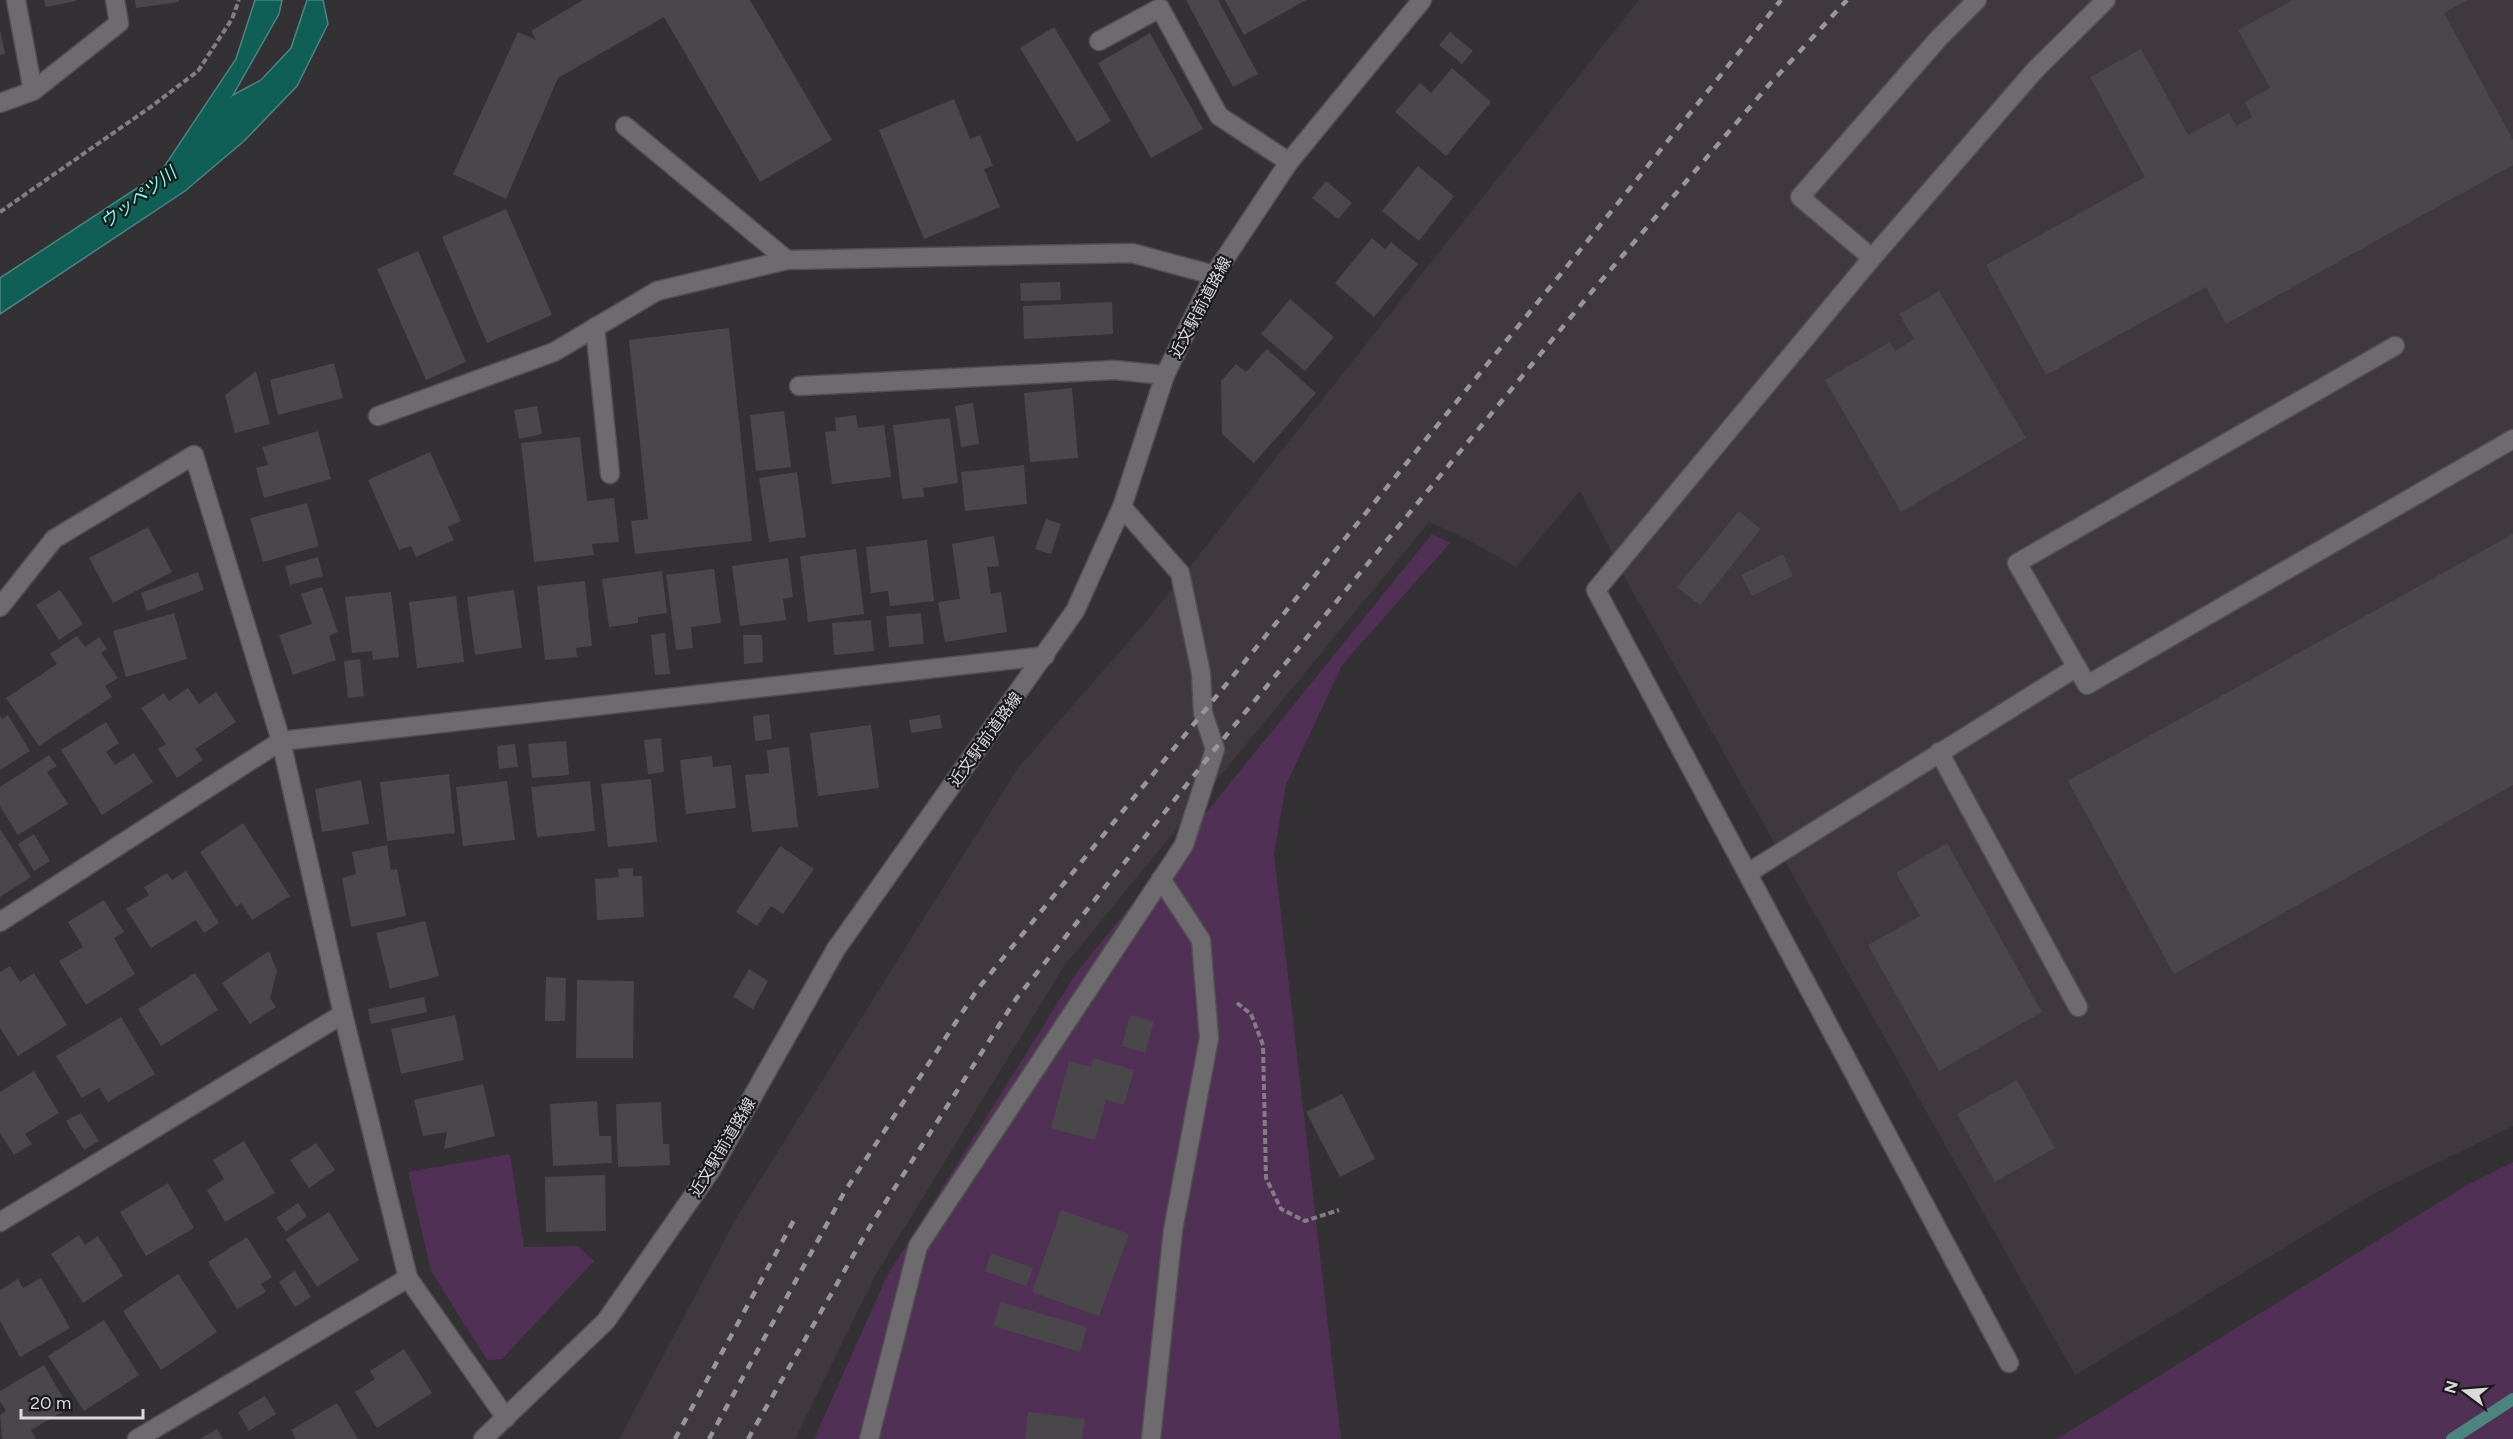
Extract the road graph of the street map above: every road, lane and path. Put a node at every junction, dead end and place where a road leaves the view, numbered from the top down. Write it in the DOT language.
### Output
graph roads {
  1 [pos="16,0"];
  2 [pos="115,0"];
  3 [pos="239,0"];
  4 [pos="1422,0"];
  5 [pos="1977,0"];
  6 [pos="2106,0"];
  7 [pos="1099,41"];
  8 [pos="33,92"];
  9 [pos="0,103"];
  10 [pos="625,126"];
  11 [pos="1289,162"];
  12 [pos="0,212"];
  13 [pos="1872,258"];
  14 [pos="787,260"];
  15 [pos="1214,274"];
  16 [pos="595,327"];
  17 [pos="2394,346"];
  18 [pos="1165,375"];
  19 [pos="800,386"];
  20 [pos="378,416"];
  21 [pos="2513,439"];
  22 [pos="610,474"];
  23 [pos="1122,507"];
  24 [pos="0,607"];
  25 [pos="1045,656"];
  26 [pos="2077,667"];
  27 [pos="281,741"];
  28 [pos="1939,752"];
  29 [pos="1748,873"];
  30 [pos="1161,879"];
  31 [pos="0,922"];
  32 [pos="1203,977"];
  33 [pos="2078,1007"];
  34 [pos="343,1014"];
  35 [pos="1339,1210"];
  36 [pos="0,1222"];
  37 [pos="408,1278"];
  38 [pos="2009,1363"];
  39 [pos="507,1418"];
  40 [pos="137,1439"];
  41 [pos="483,1439"];
  42 [pos="869,1439"];
  43 [pos="1150,1439"];
  1 -- 8 [label="street"];
  2 -- 8 [label="street"];
  3 -- 12 [label="path"];
  4 -- 11 [label="street, 近文駅前道路線"];
  5 -- 13 [label="street"];
  6 -- 13 [label="street"];
  7 -- 11 [label="street"];
  8 -- 9 [label="street"];
  10 -- 14 [label="street"];
  11 -- 15 [label="street, 近文駅前道路線"];
  13 -- 29 [label="street"];
  14 -- 15 [label="street"];
  14 -- 16 [label="street"];
  15 -- 18 [label="street, 近文駅前道路線"];
  16 -- 20 [label="street"];
  16 -- 22 [label="street"];
  17 -- 26 [label="street"];
  18 -- 19 [label="street"];
  18 -- 23 [label="street, 近文駅前道路線"];
  21 -- 26 [label="street"];
  23 -- 25 [label="street, 近文駅前道路線"];
  23 -- 30 [label="street"];
  24 -- 27 [label="street"];
  25 -- 27 [label="street"];
  25 -- 39 [label="street, 近文駅前道路線"];
  26 -- 28 [label="street"];
  27 -- 31 [label="street"];
  27 -- 34 [label="street"];
  28 -- 29 [label="street"];
  28 -- 33 [label="street"];
  29 -- 38 [label="street"];
  30 -- 32 [label="street"];
  30 -- 42 [label="street"];
  32 -- 35 [label="path"];
  32 -- 43 [label="street"];
  34 -- 36 [label="street"];
  34 -- 37 [label="street"];
  37 -- 39 [label="street"];
  37 -- 40 [label="street"];
  39 -- 41 [label="street, 近文駅前道路線"];
}
